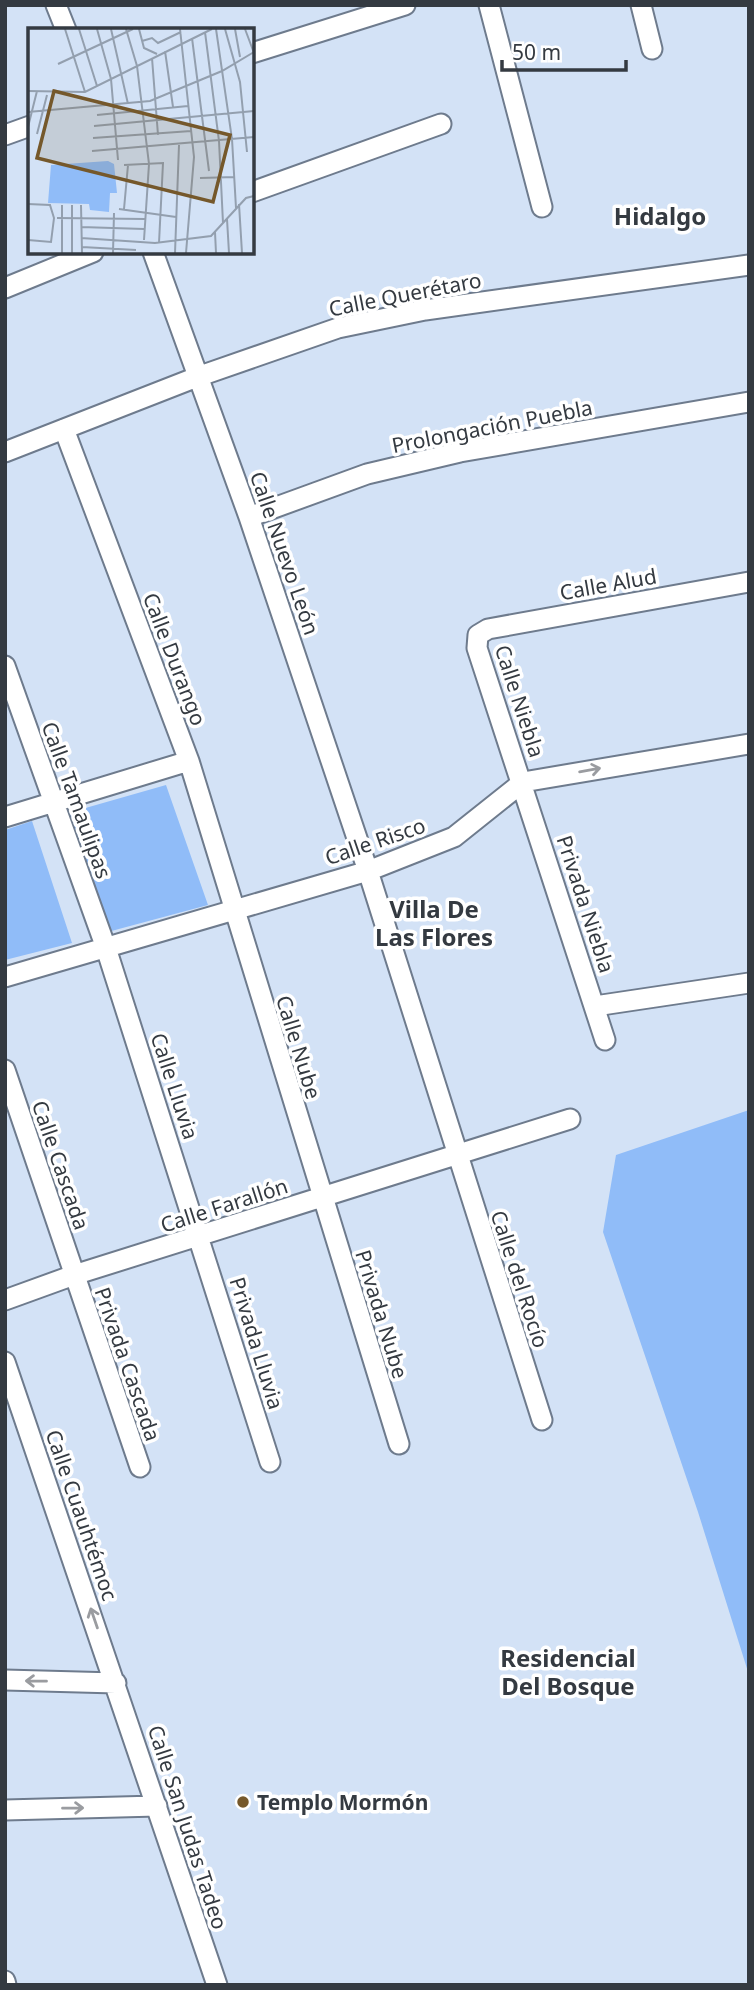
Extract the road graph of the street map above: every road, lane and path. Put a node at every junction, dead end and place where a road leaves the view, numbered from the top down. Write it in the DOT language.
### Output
graph roads {
  1 [pos="56,5"];
  2 [pos="405,5"];
  3 [pos="489,5"];
  4 [pos="642,5"];
  5 [pos="65,28"];
  6 [pos="652,49"];
  7 [pos="254,52"];
  8 [pos="442,124"];
  9 [pos="28,126"];
  10 [pos="5,135"];
  11 [pos="254,191"];
  12 [pos="542,207"];
  13 [pos="88,254"];
  14 [pos="154,254"];
  15 [pos="749,265"];
  16 [pos="5,288"];
  17 [pos="197,377"];
  18 [pos="749,402"];
  19 [pos="64,429"];
  20 [pos="5,452"];
  21 [pos="249,517"];
  22 [pos="749,582"];
  23 [pos="478,635"];
  24 [pos="5,666"];
  25 [pos="749,744"];
  26 [pos="189,761"];
  27 [pos="523,782"];
  28 [pos="53,804"];
  29 [pos="5,817"];
  30 [pos="368,871"];
  31 [pos="232,909"];
  32 [pos="106,948"];
  33 [pos="5,977"];
  34 [pos="749,983"];
  35 [pos="595,1006"];
  36 [pos="605,1040"];
  37 [pos="5,1070"];
  38 [pos="570,1119"];
  39 [pos="456,1153"];
  40 [pos="321,1198"];
  41 [pos="201,1237"];
  42 [pos="74,1275"];
  43 [pos="5,1300"];
  44 [pos="5,1362"];
  45 [pos="542,1420"];
  46 [pos="399,1444"];
  47 [pos="270,1462"];
  48 [pos="140,1467"];
  49 [pos="5,1680"];
  50 [pos="116,1683"];
  51 [pos="157,1806"];
  52 [pos="5,1810"];
  53 [pos="217,1985"];
  1 -- 5 [label="street"];
  2 -- 7 [label="street"];
  3 -- 12 [label="street"];
  4 -- 6 [label="street"];
  8 -- 11 [label="street"];
  9 -- 10 [label="street"];
  13 -- 16 [label="street"];
  14 -- 17 [label="street, Calle Nuevo León"];
  15 -- 17 [label="street, Calle Querétaro"];
  17 -- 19 [label="street, Calle Querétaro"];
  17 -- 21 [label="street, Calle Nuevo León"];
  18 -- 21 [label="street, Prolongación Puebla"];
  19 -- 20 [label="street, Calle Querétaro"];
  19 -- 26 [label="street, Calle Durango"];
  21 -- 30 [label="street, Calle Nuevo León"];
  22 -- 23 [label="street, Calle Alud"];
  23 -- 27 [label="street, Calle Niebla"];
  24 -- 28 [label="street, Calle Tamaulipas"];
  27 -- 25 [label="street, Calle Risco, one-way"];
  26 -- 28 [label="street"];
  26 -- 31 [label="street, Calle Durango"];
  27 -- 30 [label="street, Calle Risco"];
  27 -- 35 [label="street, Privada Niebla"];
  28 -- 29 [label="street"];
  28 -- 32 [label="street, Calle Tamaulipas"];
  30 -- 31 [label="street, Calle Risco"];
  30 -- 39 [label="street, Calle Nuevo León"];
  31 -- 32 [label="street, Calle Risco"];
  31 -- 40 [label="street, Calle Nube"];
  32 -- 33 [label="street, Calle Risco"];
  32 -- 41 [label="street, Calle Lluvia"];
  34 -- 35 [label="street"];
  35 -- 36 [label="street, Privada Niebla"];
  37 -- 42 [label="street, Calle Cascada"];
  38 -- 39 [label="street, Calle Farallón"];
  39 -- 40 [label="street, Calle Farallón"];
  39 -- 45 [label="street, Calle del Rocío"];
  40 -- 41 [label="street, Calle Farallón"];
  40 -- 46 [label="street, Privada Nube"];
  41 -- 42 [label="street, Calle Farallón"];
  41 -- 47 [label="street, Privada Lluvia"];
  42 -- 43 [label="street, Calle Farallón"];
  42 -- 48 [label="street, Privada Cascada"];
  50 -- 44 [label="street, Calle Cuauhtémoc, one-way"];
  50 -- 49 [label="street, one-way"];
  50 -- 51 [label="street, Calle San Judas Tadeo"];
  52 -- 51 [label="street, one-way"];
  51 -- 53 [label="street, Calle San Judas Tadeo"];
}
